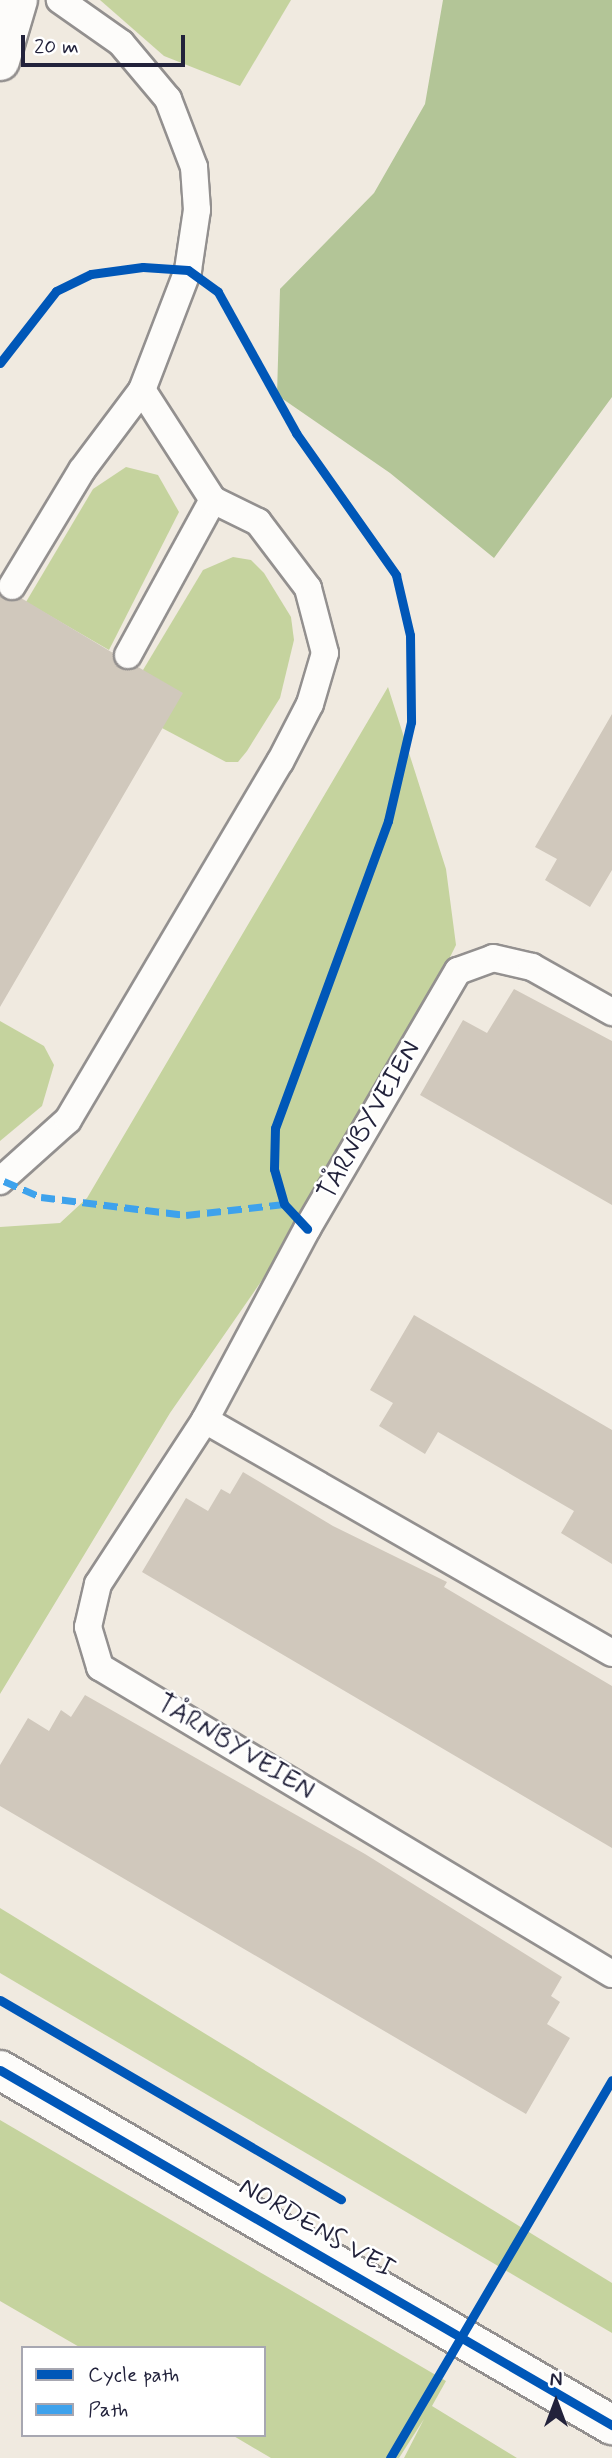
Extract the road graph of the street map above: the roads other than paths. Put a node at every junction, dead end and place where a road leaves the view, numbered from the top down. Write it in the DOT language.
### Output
graph roads {
  1 [pos="18,0"];
  2 [pos="60,0"];
  3 [pos="0,61"];
  4 [pos="142,390"];
  5 [pos="213,500"];
  6 [pos="12,586"];
  7 [pos="128,655"];
  8 [pos="612,1013"];
  9 [pos="0,1181"];
  10 [pos="205,1420"];
  11 [pos="612,1653"];
  12 [pos="612,1974"];
  13 [pos="0,2070"];
  14 [pos="612,2425"];
  1 -- 3 [label="street"];
  2 -- 4 [label="lane"];
  4 -- 5 [label="lane"];
  4 -- 6 [label="lane"];
  5 -- 7 [label="lane"];
  5 -- 9 [label="lane"];
  8 -- 10 [label="lane, TÅRNBYVEIEN"];
  10 -- 11 [label="lane"];
  10 -- 12 [label="lane, TÅRNBYVEIEN"];
  13 -- 14 [label="street, NORDENS VEI"];
}
